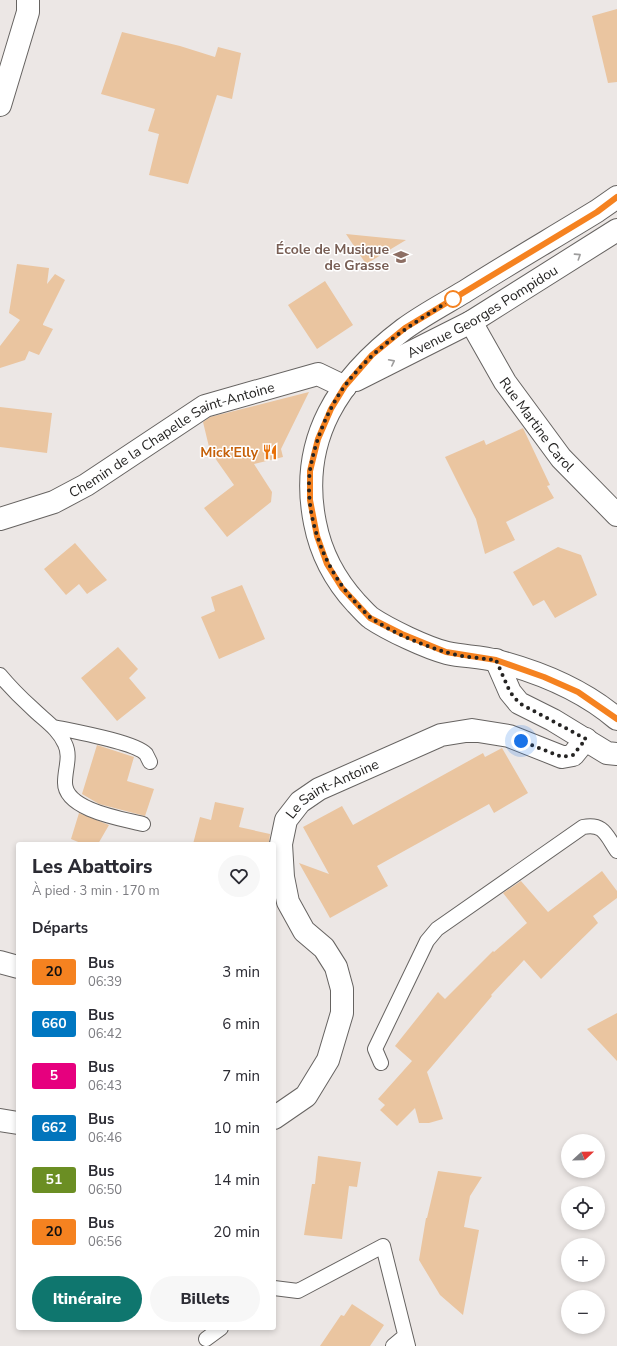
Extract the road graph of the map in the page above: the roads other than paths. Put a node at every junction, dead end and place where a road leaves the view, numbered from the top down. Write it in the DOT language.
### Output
graph roads {
  1 [pos="28,0"];
  2 [pos="0,105"];
  3 [pos="617,197"];
  4 [pos="597,212"];
  5 [pos="617,230"];
  6 [pos="471,322"];
  7 [pos="345,386"];
  8 [pos="617,515"];
  9 [pos="0,519"];
  10 [pos="496,660"];
  11 [pos="0,676"];
  12 [pos="617,719"];
  13 [pos="54,727"];
  14 [pos="586,739"];
  15 [pos="617,754"];
  16 [pos="150,762"];
  17 [pos="143,824"];
  18 [pos="617,851"];
  19 [pos="0,962"];
  20 [pos="16,966"];
  21 [pos="381,1063"];
  22 [pos="276,1117"];
  23 [pos="0,1120"];
  24 [pos="16,1123"];
  25 [pos="276,1288"];
  26 [pos="218,1330"];
  27 [pos="206,1339"];
  28 [pos="406,1341"];
  29 [pos="393,1346"];
  1 -- 2 [label="street"];
  3 -- 4 [label="street, Avenue Georges Pompidou"];
  4 -- 6 [label="street"];
  4 -- 7 [label="street, Avenue Georges Pompidou"];
  6 -- 5 [label="street, Avenue Georges Pompidou, one-way"];
  7 -- 6 [label="street, Avenue Georges Pompidou, one-way"];
  6 -- 8 [label="street, Rue Martine Carol"];
  7 -- 9 [label="street, Chemin de la Chapelle Saint-Antoine"];
  7 -- 10 [label="street, Avenue Georges Pompidou"];
  10 -- 12 [label="street, Avenue Georges Pompidou"];
  10 -- 14 [label="street"];
  11 -- 13 [label="lane"];
  13 -- 16 [label="lane"];
  13 -- 17 [label="lane"];
  14 -- 15 [label="street"];
  14 -- 22 [label="street, Le Saint-Antoine"];
  18 -- 21 [label="lane"];
  19 -- 20 [label="street"];
  23 -- 24 [label="street"];
  25 -- 28 [label="lane"];
  26 -- 27 [label="lane"];
  28 -- 29 [label="lane"];
}
